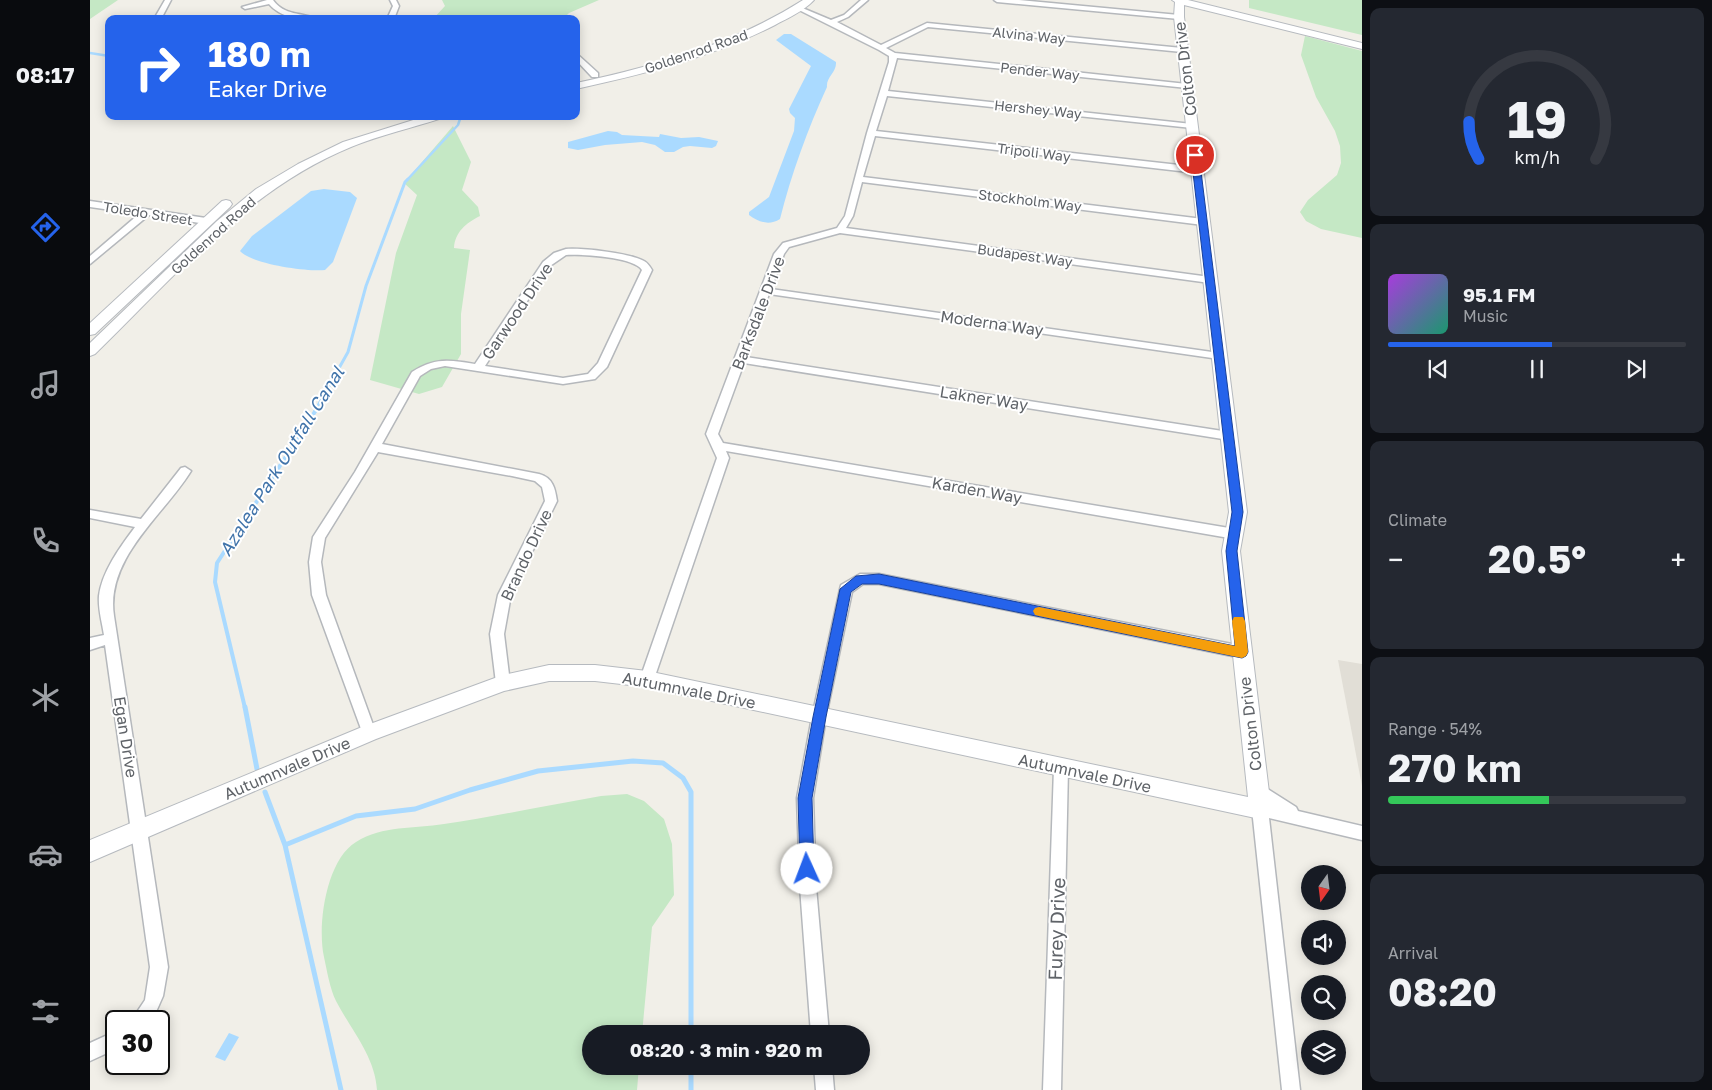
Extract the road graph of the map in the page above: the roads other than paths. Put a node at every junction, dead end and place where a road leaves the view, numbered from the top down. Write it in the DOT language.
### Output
graph roads {
  1 [pos="168,0"];
  2 [pos="393,0"];
  3 [pos="810,0"];
  4 [pos="865,0"];
  5 [pos="997,0"];
  6 [pos="1178,0"];
  7 [pos="1198,0"];
  8 [pos="270,1"];
  9 [pos="798,3"];
  10 [pos="245,7"];
  11 [pos="778,9"];
  12 [pos="159,15"];
  13 [pos="295,15"];
  14 [pos="392,15"];
  15 [pos="1179,17"];
  16 [pos="831,22"];
  17 [pos="766,25"];
  18 [pos="1339,35"];
  19 [pos="1362,40"];
  20 [pos="1362,46"];
  21 [pos="880,48"];
  22 [pos="1182,50"];
  23 [pos="892,55"];
  24 [pos="580,63"];
  25 [pos="587,78"];
  26 [pos="1187,86"];
  27 [pos="885,92"];
  28 [pos="395,120"];
  29 [pos="423,120"];
  30 [pos="1192,126"];
  31 [pos="367,129"];
  32 [pos="871,133"];
  33 [pos="335,150"];
  34 [pos="1197,170"];
  35 [pos="858,179"];
  36 [pos="90,204"];
  37 [pos="147,212"];
  38 [pos="206,221"];
  39 [pos="1203,222"];
  40 [pos="840,230"];
  41 [pos="90,261"];
  42 [pos="1210,280"];
  43 [pos="766,291"];
  44 [pos="90,331"];
  45 [pos="90,339"];
  46 [pos="90,351"];
  47 [pos="1219,356"];
  48 [pos="740,359"];
  49 [pos="478,368"];
  50 [pos="1229,436"];
  51 [pos="719,446"];
  52 [pos="375,447"];
  53 [pos="185,471"];
  54 [pos="90,514"];
  55 [pos="145,524"];
  56 [pos="1235,534"];
  57 [pos="110,638"];
  58 [pos="90,644"];
  59 [pos="1242,652"];
  60 [pos="647,679"];
  61 [pos="503,683"];
  62 [pos="819,717"];
  63 [pos="370,733"];
  64 [pos="1061,768"];
  65 [pos="1259,800"];
  66 [pos="140,830"];
  67 [pos="1362,833"];
  68 [pos="90,851"];
  69 [pos="149,1010"];
  70 [pos="819,1025"];
  71 [pos="105,1045"];
  72 [pos="90,1052"];
  73 [pos="824,1075"];
  74 [pos="825,1090"];
  75 [pos="1052,1090"];
  76 [pos="1291,1090"];
  1 -- 12 [label="street"];
  2 -- 14 [label="street"];
  3 -- 9 [label="main road, Goldenrod Road"];
  4 -- 16 [label="street"];
  5 -- 15 [label="street"];
  6 -- 15 [label="main road, Colton Drive"];
  6 -- 18 [label="main road"];
  6 -- 20 [label="main road"];
  7 -- 18 [label="main road"];
  8 -- 10 [label="street"];
  8 -- 13 [label="street"];
  9 -- 11 [label="main road, Goldenrod Road"];
  9 -- 16 [label="street"];
  9 -- 17 [label="main road, Goldenrod Road"];
  11 -- 17 [label="main road"];
  11 -- 25 [label="main road, Goldenrod Road"];
  15 -- 22 [label="main road, Colton Drive"];
  16 -- 21 [label="street"];
  17 -- 25 [label="main road, Goldenrod Road"];
  18 -- 19 [label="main road"];
  21 -- 22 [label="street, Alvina Way"];
  21 -- 23 [label="street"];
  22 -- 26 [label="main road, Colton Drive"];
  23 -- 26 [label="street, Pender Way"];
  23 -- 27 [label="street"];
  24 -- 25 [label="street"];
  26 -- 30 [label="main road, Colton Drive"];
  27 -- 30 [label="street, Hershey Way"];
  27 -- 32 [label="street"];
  28 -- 31 [label="main road, Goldenrod Road"];
  29 -- 33 [label="main road, Goldenrod Road"];
  30 -- 34 [label="main road, Colton Drive"];
  31 -- 33 [label="main road"];
  31 -- 38 [label="main road, Goldenrod Road"];
  32 -- 34 [label="street, Tripoli Way"];
  32 -- 35 [label="street"];
  33 -- 46 [label="main road, Goldenrod Road"];
  34 -- 39 [label="main road, Colton Drive"];
  35 -- 39 [label="street, Stockholm Way"];
  35 -- 40 [label="street"];
  36 -- 37 [label="street, Toledo Street"];
  37 -- 38 [label="street, Toledo Street"];
  37 -- 41 [label="street"];
  38 -- 44 [label="main road, Goldenrod Road"];
  39 -- 42 [label="main road, Colton Drive"];
  40 -- 42 [label="street, Budapest Way"];
  40 -- 43 [label="street, Barksdale Drive"];
  42 -- 47 [label="main road, Colton Drive"];
  43 -- 47 [label="street, Moderna Way"];
  43 -- 48 [label="street, Barksdale Drive"];
  44 -- 45 [label="main road"];
  47 -- 50 [label="main road, Colton Drive"];
  48 -- 50 [label="street, Lakner Way"];
  48 -- 51 [label="street, Barksdale Drive"];
  49 -- 49 [label="street, Garwood Drive"];
  49 -- 52 [label="street, Garwood Drive"];
  50 -- 56 [label="main road, Colton Drive"];
  51 -- 56 [label="street, Karden Way"];
  51 -- 60 [label="street, Barksdale Drive"];
  52 -- 61 [label="street, Brando Drive"];
  52 -- 63 [label="street, Garwood Drive"];
  53 -- 55 [label="street, Egan Drive"];
  54 -- 55 [label="street"];
  55 -- 57 [label="street, Egan Drive"];
  56 -- 59 [label="main road, Colton Drive"];
  57 -- 58 [label="street"];
  57 -- 66 [label="street, Egan Drive"];
  59 -- 62 [label="street"];
  59 -- 65 [label="main road, Colton Drive"];
  60 -- 61 [label="main road, Autumnvale Drive"];
  60 -- 62 [label="main road, Autumnvale Drive"];
  61 -- 63 [label="main road, Autumnvale Drive"];
  62 -- 64 [label="main road, Autumnvale Drive"];
  62 -- 70 [label="street"];
  63 -- 66 [label="main road, Autumnvale Drive"];
  64 -- 65 [label="main road, Autumnvale Drive"];
  64 -- 75 [label="street, Furey Drive"];
  65 -- 67 [label="street, Autumnvale Drive"];
  65 -- 76 [label="street, Colton Drive"];
  66 -- 68 [label="main road, Autumnvale Drive"];
  66 -- 69 [label="street, Egan Drive"];
  71 -- 72 [label="street"];
  73 -- 74 [label="street"];
}
